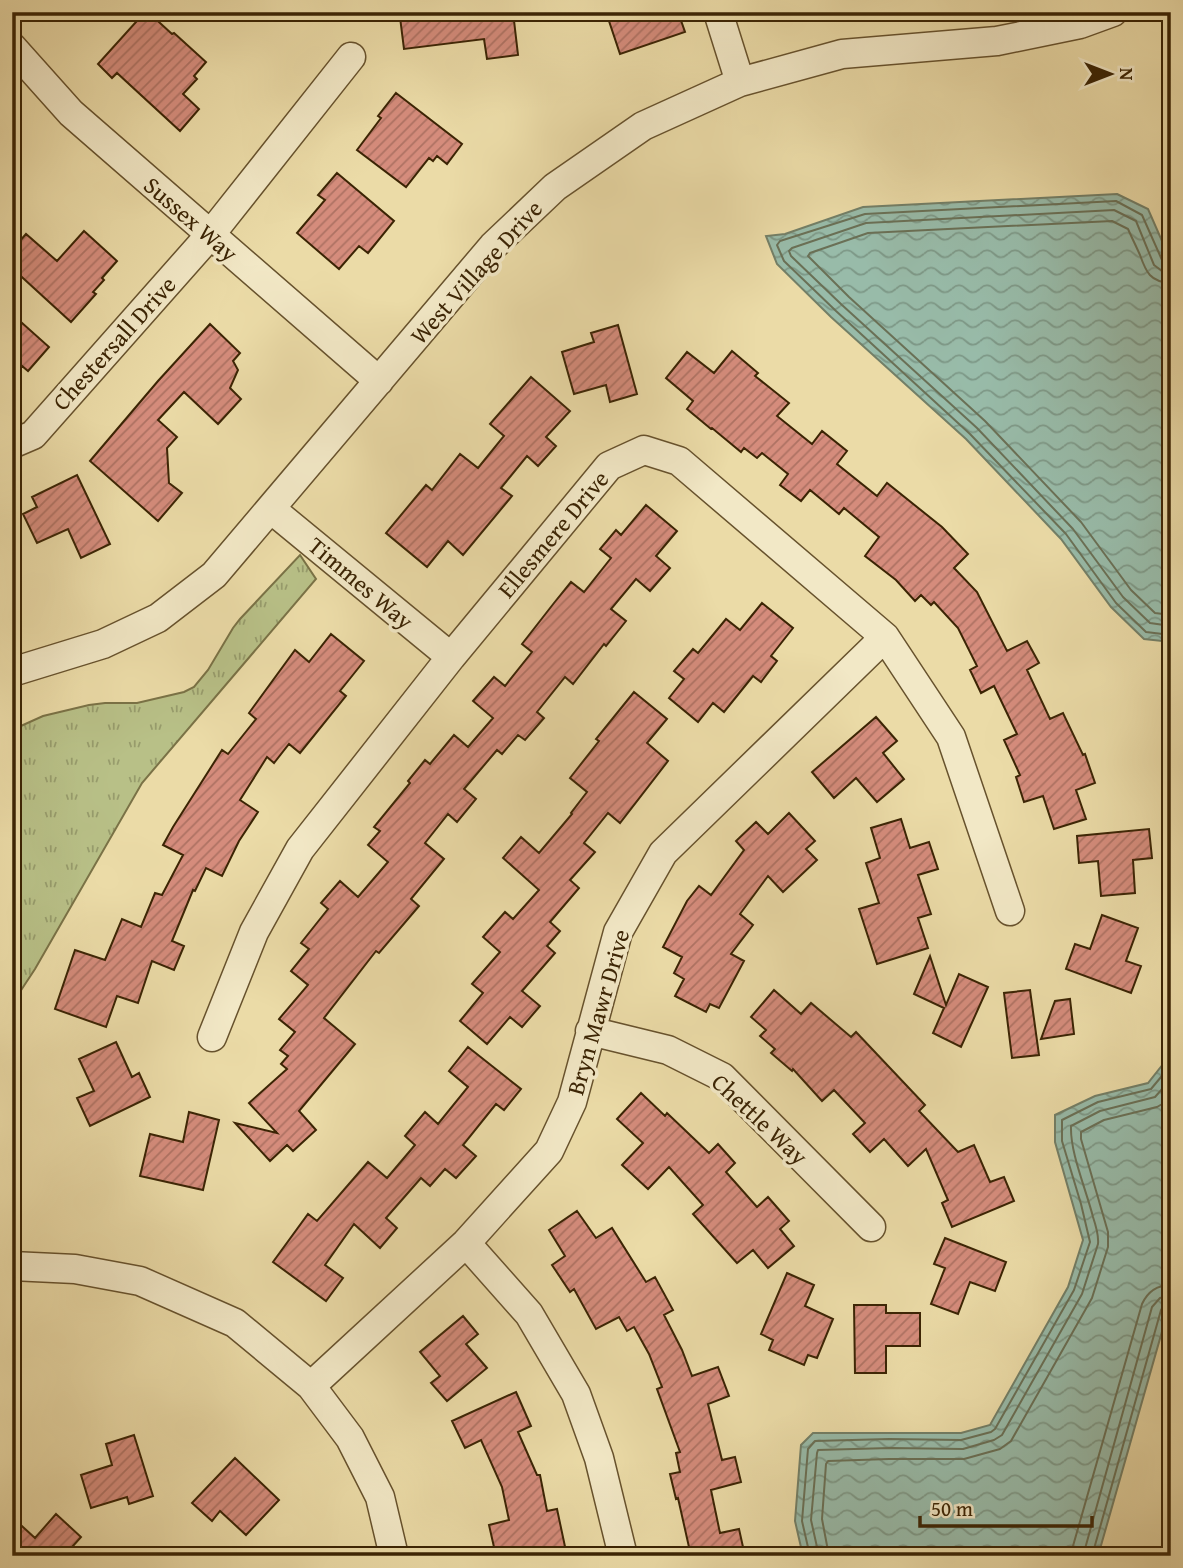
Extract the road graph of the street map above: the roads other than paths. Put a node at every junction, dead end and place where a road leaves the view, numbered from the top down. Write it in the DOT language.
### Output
graph roads {
  1 [pos="718,12"];
  2 [pos="1113,12"];
  3 [pos="12,47"];
  4 [pos="351,57"];
  5 [pos="740,82"];
  6 [pos="210,235"];
  7 [pos="379,381"];
  8 [pos="12,444"];
  9 [pos="271,509"];
  10 [pos="885,636"];
  11 [pos="450,657"];
  12 [pos="12,672"];
  13 [pos="1010,911"];
  14 [pos="590,1031"];
  15 [pos="212,1037"];
  16 [pos="871,1227"];
  17 [pos="466,1242"];
  18 [pos="12,1266"];
  19 [pos="311,1386"];
  20 [pos="394,1556"];
  21 [pos="623,1556"];
  1 -- 5 [label="street"];
  2 -- 5 [label="street, West Village Drive"];
  3 -- 6 [label="street, Sussex Way"];
  4 -- 6 [label="street, Chestersall Drive"];
  5 -- 7 [label="street, West Village Drive"];
  6 -- 7 [label="street, Sussex Way"];
  6 -- 8 [label="street, Chestersall Drive"];
  7 -- 9 [label="street, West Village Drive"];
  9 -- 11 [label="street, Timmes Way"];
  9 -- 12 [label="street, West Village Drive"];
  10 -- 11 [label="street, Ellesmere Drive"];
  10 -- 13 [label="street, Ellesmere Drive"];
  10 -- 14 [label="street, Bryn Mawr Drive"];
  11 -- 15 [label="street, Ellesmere Drive"];
  14 -- 16 [label="street, Chettle Way"];
  14 -- 17 [label="street, Bryn Mawr Drive"];
  17 -- 19 [label="street, Bryn Mawr Drive"];
  17 -- 21 [label="street"];
  18 -- 19 [label="street"];
  19 -- 20 [label="street"];
}
